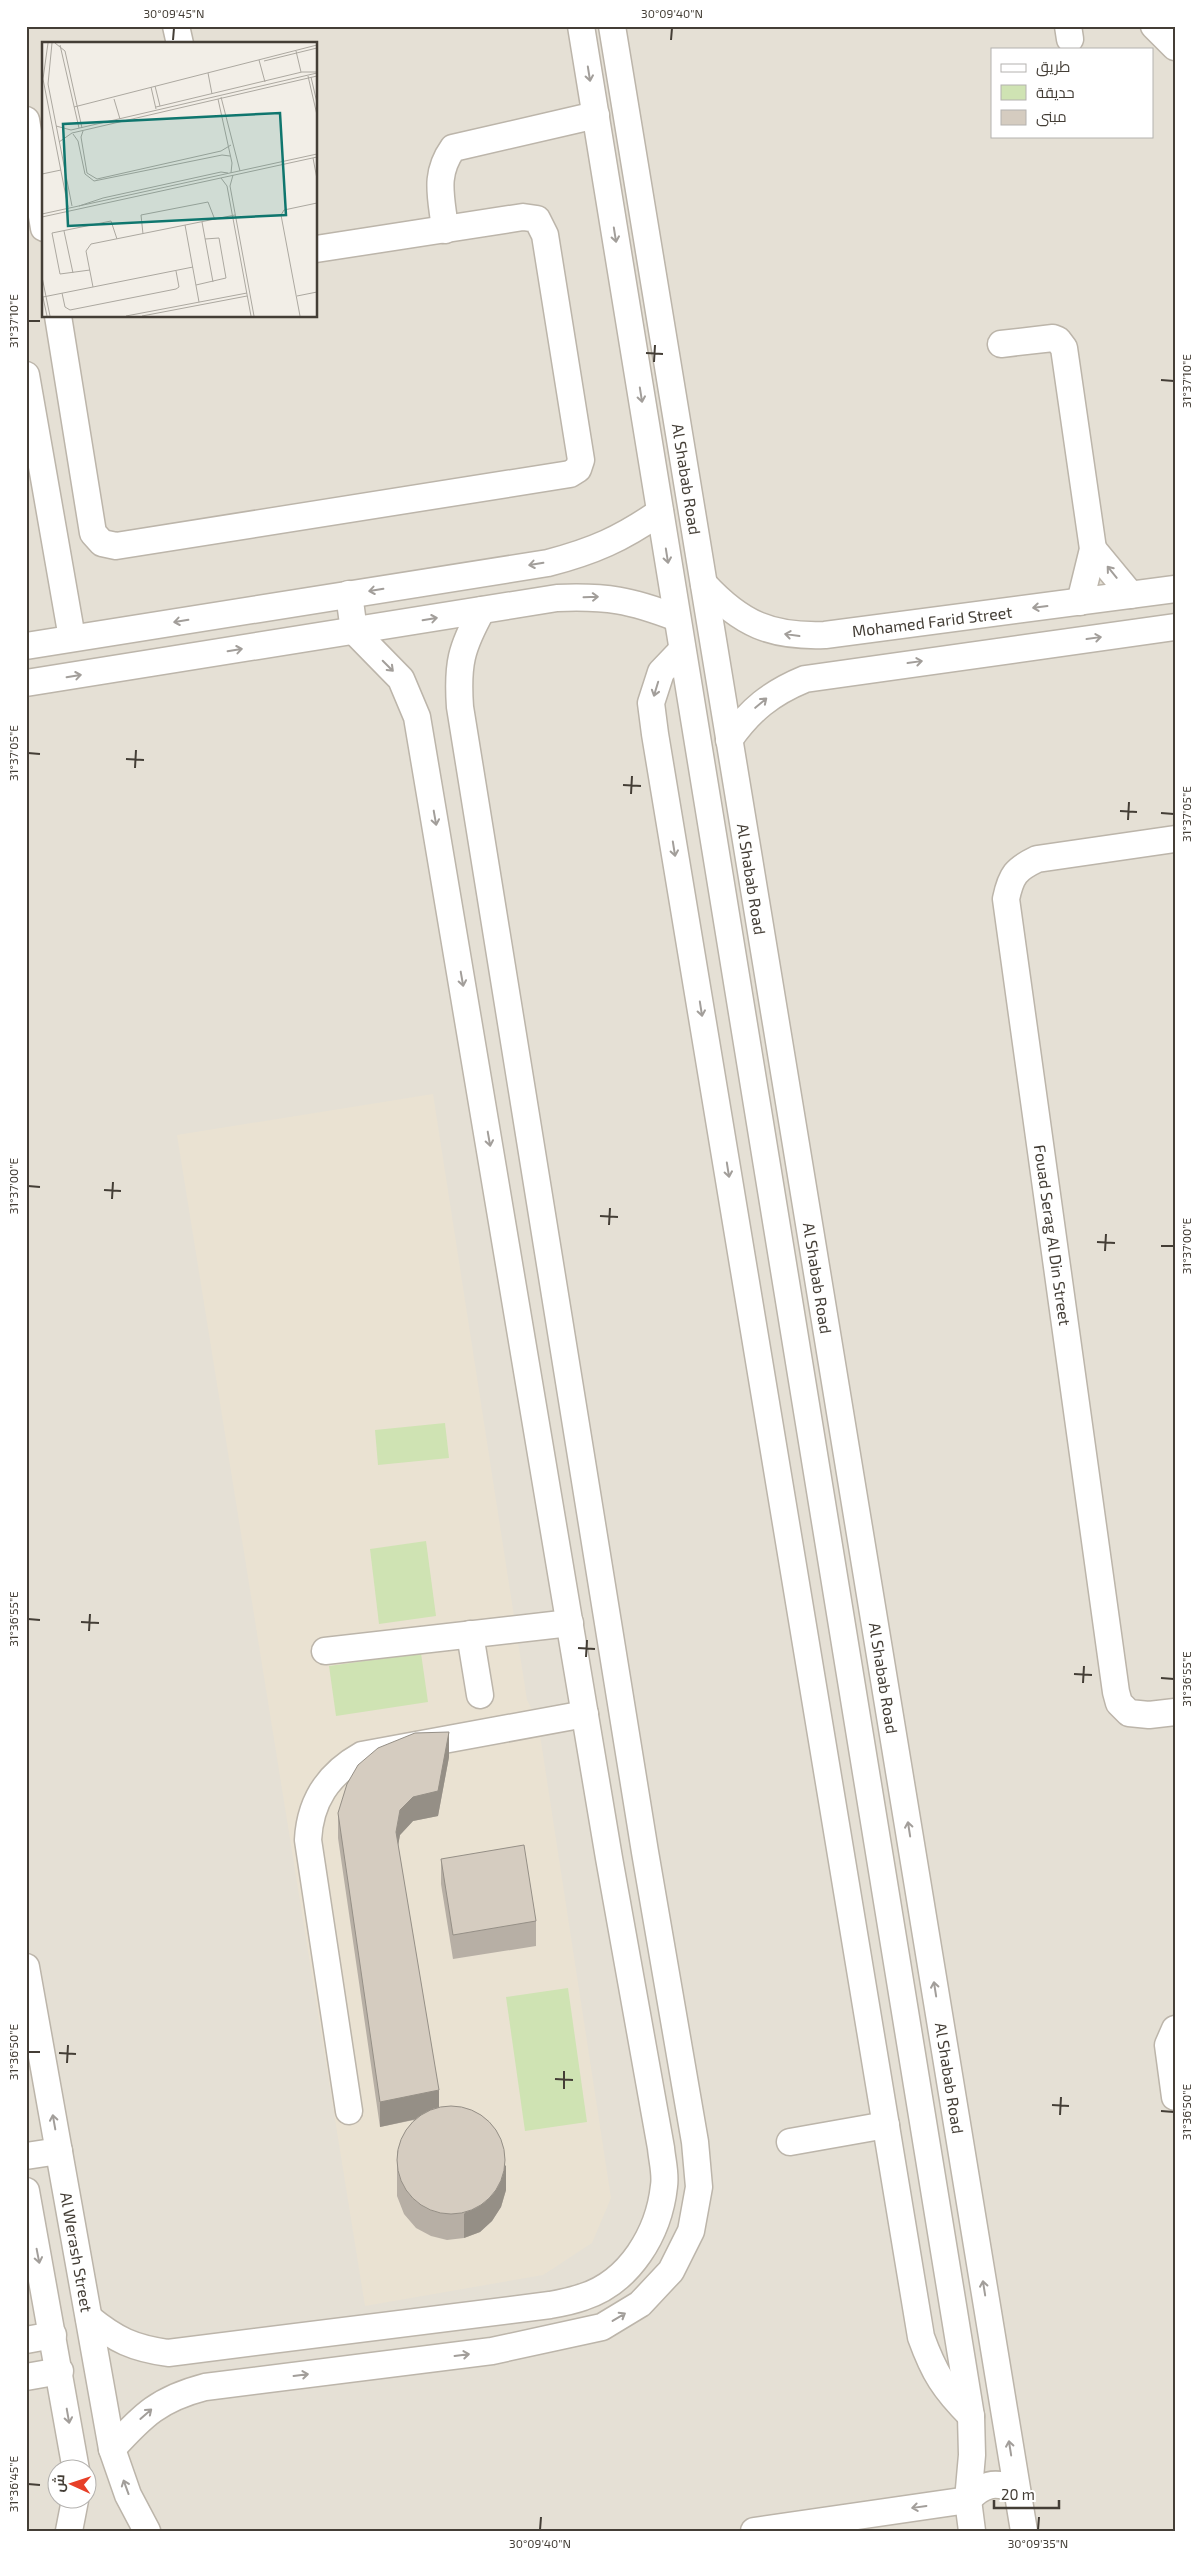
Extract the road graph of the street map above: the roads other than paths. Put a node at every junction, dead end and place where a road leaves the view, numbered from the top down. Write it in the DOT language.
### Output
graph roads {
  1 [pos="176,26"];
  2 [pos="581,26"];
  3 [pos="612,26"];
  4 [pos="1154,26"];
  5 [pos="180,42"];
  6 [pos="1175,47"];
  7 [pos="596,115"];
  8 [pos="26,120"];
  9 [pos="42,216"];
  10 [pos="446,230"];
  11 [pos="318,248"];
  12 [pos="58,318"];
  13 [pos="1001,344"];
  14 [pos="26,375"];
  15 [pos="660,512"];
  16 [pos="1093,549"];
  17 [pos="704,584"];
  18 [pos="1175,589"];
  19 [pos="349,594"];
  20 [pos="1131,595"];
  21 [pos="1080,602"];
  22 [pos="482,610"];
  23 [pos="677,618"];
  24 [pos="1175,627"];
  25 [pos="354,631"];
  26 [pos="825,635"];
  27 [pos="72,638"];
  28 [pos="26,646"];
  29 [pos="682,650"];
  30 [pos="829,674"];
  31 [pos="26,684"];
  32 [pos="729,740"];
  33 [pos="1175,839"];
  34 [pos="552,1283"];
  35 [pos="515,1289"];
  36 [pos="582,1463"];
  37 [pos="545,1469"];
  38 [pos="570,1623"];
  39 [pos="470,1634"];
  40 [pos="325,1651"];
  41 [pos="480,1695"];
  42 [pos="1175,1712"];
  43 [pos="585,1714"];
  44 [pos="645,1852"];
  45 [pos="609,1858"];
  46 [pos="26,1967"];
  47 [pos="1175,2029"];
  48 [pos="1175,2096"];
  49 [pos="349,2111"];
  50 [pos="886,2125"];
  51 [pos="790,2142"];
  52 [pos="59,2151"];
  53 [pos="26,2156"];
  54 [pos="26,2191"];
  55 [pos="89,2318"];
  56 [pos="53,2335"];
  57 [pos="26,2340"];
  58 [pos="60,2371"];
  59 [pos="26,2377"];
  60 [pos="970,2416"];
  61 [pos="112,2449"];
  62 [pos="74,2460"];
  63 [pos="1018,2492"];
  64 [pos="968,2500"];
  65 [pos="73,2510"];
  66 [pos="69,2531"];
  67 [pos="147,2531"];
  68 [pos="754,2531"];
  69 [pos="972,2531"];
  70 [pos="1024,2531"];
  1 -- 5 [label="street"];
  2 -- 7 [label="street, Al Shabab Road, one-way"];
  3 -- 17 [label="street, Al Shabab Road"];
  4 -- 6 [label="street"];
  7 -- 10 [label="street"];
  7 -- 15 [label="street, Al Shabab Road, one-way"];
  8 -- 9 [label="street"];
  10 -- 11 [label="street"];
  10 -- 12 [label="street"];
  13 -- 16 [label="street"];
  14 -- 27 [label="street"];
  15 -- 19 [label="street, one-way"];
  15 -- 23 [label="street, Al Shabab Road, one-way"];
  20 -- 16 [label="street, one-way"];
  16 -- 21 [label="street"];
  26 -- 17 [label="street, Mohamed Farid Street, one-way"];
  17 -- 32 [label="street, Al Shabab Road"];
  18 -- 20 [label="street, Mohamed Farid Street"];
  19 -- 25 [label="street"];
  19 -- 27 [label="street, one-way"];
  20 -- 21 [label="street, Mohamed Farid Street"];
  21 -- 26 [label="street, Mohamed Farid Street, one-way"];
  22 -- 23 [label="street, one-way"];
  25 -- 22 [label="street, one-way"];
  22 -- 34 [label="street"];
  23 -- 29 [label="street, Al Shabab Road"];
  30 -- 24 [label="street, one-way"];
  31 -- 25 [label="street, one-way"];
  25 -- 35 [label="street, one-way"];
  26 -- 30 [label="street"];
  27 -- 28 [label="street"];
  29 -- 50 [label="street, one-way"];
  29 -- 60 [label="street, Al Shabab Road"];
  32 -- 30 [label="street, one-way"];
  63 -- 32 [label="street, Al Shabab Road, one-way"];
  33 -- 42 [label="street, Fouad Serag Al Din Street"];
  34 -- 35 [label="street"];
  34 -- 36 [label="street"];
  35 -- 37 [label="street"];
  36 -- 37 [label="street"];
  36 -- 44 [label="street"];
  37 -- 38 [label="street"];
  38 -- 39 [label="street"];
  38 -- 43 [label="street"];
  39 -- 40 [label="street"];
  39 -- 41 [label="street"];
  43 -- 45 [label="street"];
  43 -- 49 [label="street"];
  44 -- 45 [label="street"];
  61 -- 44 [label="street, one-way"];
  45 -- 55 [label="street"];
  52 -- 46 [label="street, Al Werash Street, one-way"];
  47 -- 48 [label="street"];
  50 -- 51 [label="street"];
  50 -- 60 [label="street"];
  52 -- 53 [label="street"];
  52 -- 55 [label="street, Al Werash Street"];
  54 -- 56 [label="street, one-way"];
  55 -- 61 [label="street, Al Werash Street"];
  56 -- 57 [label="street"];
  56 -- 58 [label="street"];
  58 -- 59 [label="street"];
  58 -- 62 [label="street, one-way"];
  60 -- 64 [label="street, Al Shabab Road"];
  67 -- 61 [label="street, Al Werash Street, one-way"];
  63 -- 64 [label="street"];
  63 -- 70 [label="street, Al Shabab Road"];
  64 -- 68 [label="street, one-way"];
  64 -- 69 [label="street, Al Shabab Road"];
  65 -- 66 [label="street"];
}
